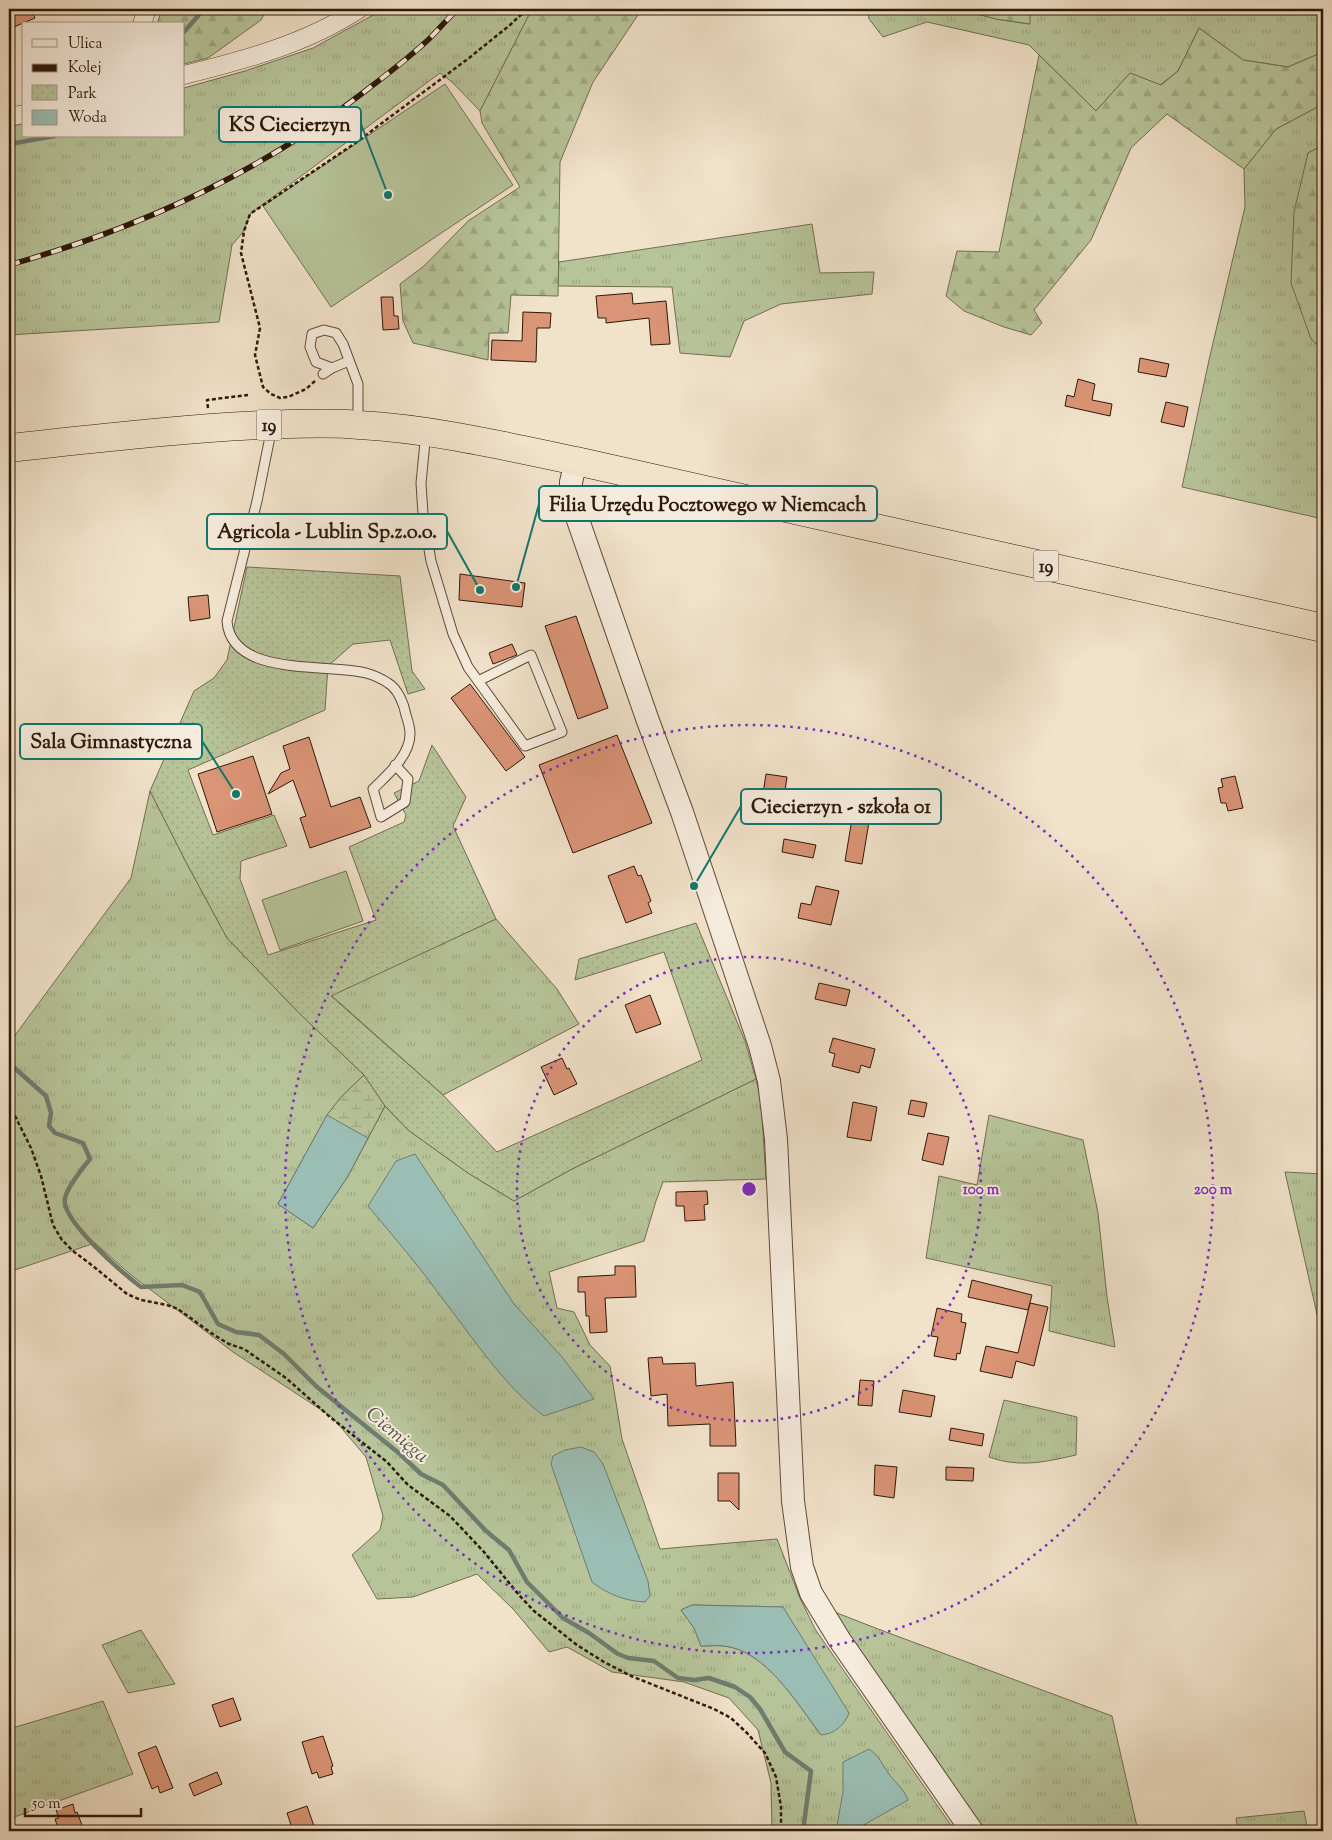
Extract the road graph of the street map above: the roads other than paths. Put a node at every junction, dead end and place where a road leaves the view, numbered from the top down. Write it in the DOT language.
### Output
graph roads {
  1 [pos="147,9"];
  2 [pos="359,9"];
  3 [pos="143,22"];
  4 [pos="186,75"];
  5 [pos="22,114"];
  6 [pos="9,117"];
  7 [pos="349,362"];
  8 [pos="332,368"];
  9 [pos="323,374"];
  10 [pos="358,424"];
  11 [pos="272,425"];
  12 [pos="428,432"];
  13 [pos="9,448"];
  14 [pos="576,461"];
  15 [pos="1323,628"];
  16 [pos="478,681"];
  17 [pos="396,765"];
  18 [pos="972,1831"];
  1 -- 3 [label="street"];
  2 -- 4 [label="street"];
  5 -- 6 [label="street"];
  7 -- 8 [label="lane"];
  7 -- 8 [label="lane"];
  7 -- 10 [label="lane"];
  8 -- 9 [label="lane"];
  10 -- 11 [label="highway, 19"];
  10 -- 12 [label="highway, 19"];
  11 -- 13 [label="highway, 19"];
  11 -- 17 [label="lane"];
  12 -- 14 [label="highway, 19"];
  12 -- 16 [label="lane"];
  14 -- 15 [label="highway, 19"];
  14 -- 18 [label="street"];
  16 -- 16 [label="lane"];
  17 -- 17 [label="lane"];
}
